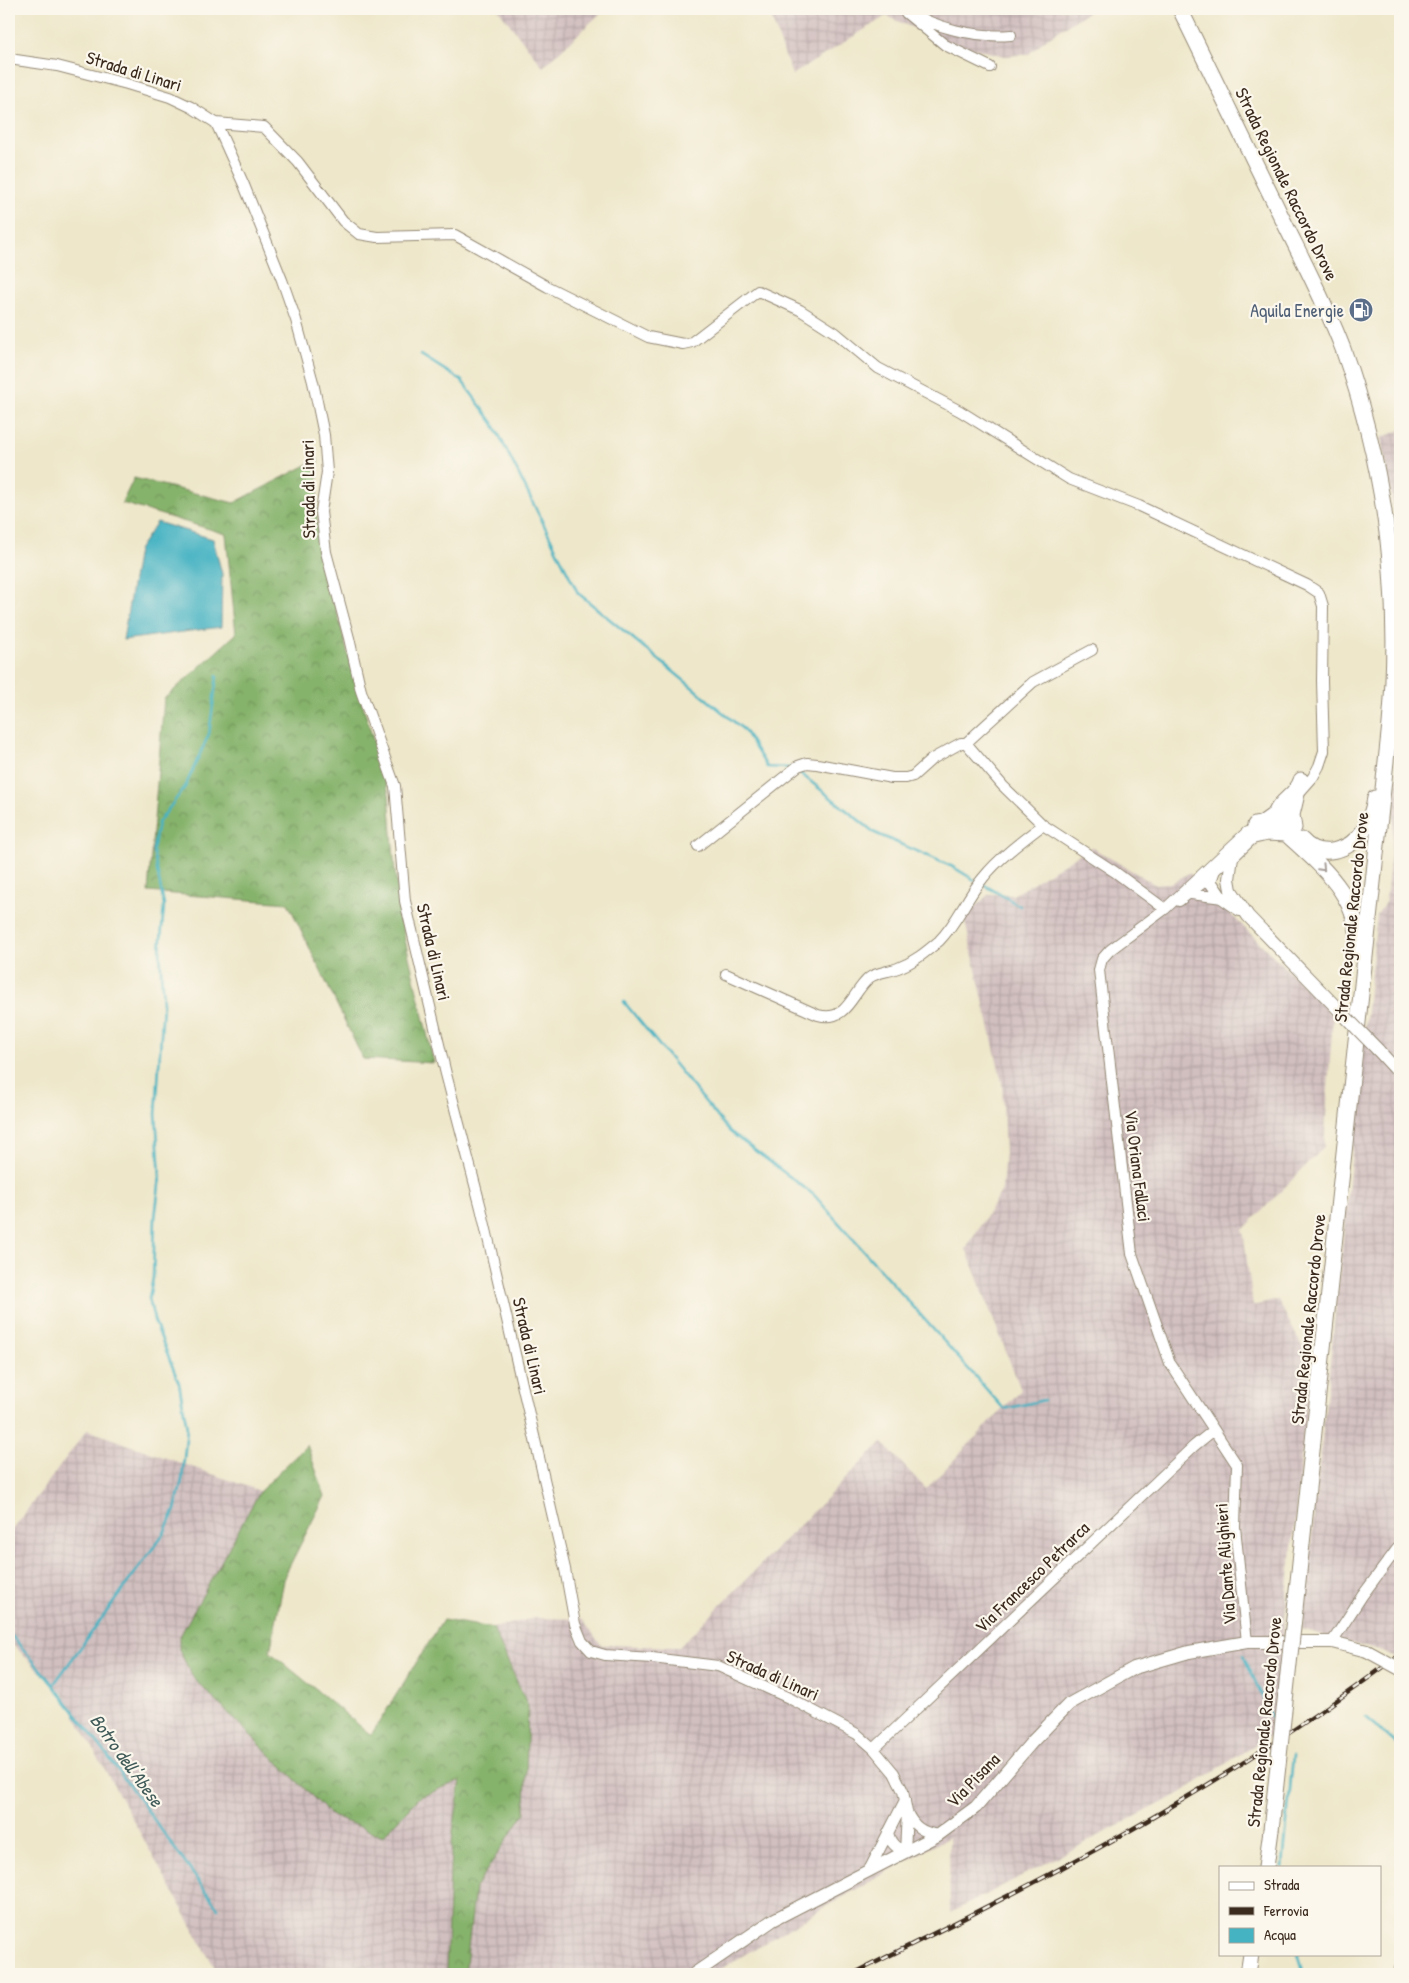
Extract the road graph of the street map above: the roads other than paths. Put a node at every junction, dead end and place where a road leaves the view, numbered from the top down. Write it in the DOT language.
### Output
graph roads {
  1 [pos="903,9"];
  2 [pos="1180,9"];
  3 [pos="1011,35"];
  4 [pos="9,59"];
  5 [pos="990,67"];
  6 [pos="216,123"];
  7 [pos="1382,491"];
  8 [pos="1400,578"];
  9 [pos="1395,640"];
  10 [pos="1092,650"];
  11 [pos="1400,716"];
  12 [pos="1322,740"];
  13 [pos="966,743"];
  14 [pos="1299,787"];
  15 [pos="1275,814"];
  16 [pos="1043,824"];
  17 [pos="1252,831"];
  18 [pos="1290,831"];
  19 [pos="698,846"];
  20 [pos="1232,857"];
  21 [pos="1211,877"];
  22 [pos="1192,888"];
  23 [pos="1226,893"];
  24 [pos="1371,909"];
  25 [pos="1161,912"];
  26 [pos="726,974"];
  27 [pos="1400,1074"];
  28 [pos="1353,1077"];
  29 [pos="1214,1430"];
  30 [pos="1400,1545"];
  31 [pos="1248,1642"];
  32 [pos="1281,1642"];
  33 [pos="1299,1642"];
  34 [pos="1332,1642"];
  35 [pos="1400,1669"];
  36 [pos="874,1749"];
  37 [pos="905,1800"];
  38 [pos="907,1812"];
  39 [pos="1271,1830"];
  40 [pos="888,1832"];
  41 [pos="938,1835"];
  42 [pos="904,1852"];
  43 [pos="1266,1866"];
  44 [pos="1272,1866"];
  45 [pos="869,1870"];
  46 [pos="1400,1969"];
  47 [pos="694,1974"];
  48 [pos="1397,1974"];
  1 -- 3 [label="street"];
  1 -- 5 [label="street"];
  2 -- 7 [label="main road, Strada Regionale Raccordo Drove"];
  4 -- 6 [label="street, Strada di Linari"];
  6 -- 12 [label="street"];
  6 -- 36 [label="street, Strada di Linari"];
  7 -- 8 [label="main road"];
  7 -- 9 [label="main road, Strada Regionale Raccordo Drove"];
  9 -- 18 [label="main road"];
  9 -- 24 [label="main road, Strada Regionale Raccordo Drove"];
  10 -- 13 [label="street"];
  11 -- 24 [label="main road"];
  12 -- 14 [label="street"];
  12 -- 14 [label="street"];
  13 -- 16 [label="street"];
  13 -- 19 [label="street"];
  14 -- 15 [label="main road"];
  14 -- 17 [label="street"];
  14 -- 18 [label="main road"];
  15 -- 17 [label="main road"];
  15 -- 18 [label="main road"];
  16 -- 25 [label="street"];
  16 -- 26 [label="street"];
  17 -- 18 [label="main road"];
  17 -- 20 [label="street"];
  17 -- 21 [label="street"];
  17 -- 22 [label="street"];
  18 -- 28 [label="main road, one-way"];
  20 -- 21 [label="street"];
  20 -- 23 [label="street"];
  21 -- 22 [label="street"];
  21 -- 23 [label="street"];
  22 -- 23 [label="street"];
  22 -- 25 [label="street, Via Oriana Fallaci"];
  23 -- 27 [label="street, bridge"];
  24 -- 28 [label="main road, Strada Regionale Raccordo Drove"];
  25 -- 29 [label="street, Via Oriana Fallaci"];
  28 -- 39 [label="main road, Strada Regionale Raccordo Drove, bridge"];
  29 -- 31 [label="street, Via Dante Alighieri"];
  29 -- 36 [label="street, Via Francesco Petrarca"];
  30 -- 34 [label="street"];
  31 -- 32 [label="street, Via Pisana"];
  31 -- 41 [label="street, Via Pisana"];
  33 -- 34 [label="street"];
  34 -- 35 [label="street, bridge"];
  36 -- 37 [label="street, Strada di Linari"];
  37 -- 38 [label="street, Strada di Linari"];
  37 -- 40 [label="street"];
  38 -- 41 [label="street"];
  38 -- 42 [label="street, Strada di Linari"];
  39 -- 43 [label="main road, Strada Regionale Raccordo Drove"];
  39 -- 44 [label="main road"];
  40 -- 42 [label="street"];
  40 -- 45 [label="street"];
  41 -- 42 [label="street, Via Pisana"];
  42 -- 45 [label="street, Via Pisana"];
  45 -- 47 [label="street, Via Pisana"];
  46 -- 48 [label="street"];
}
